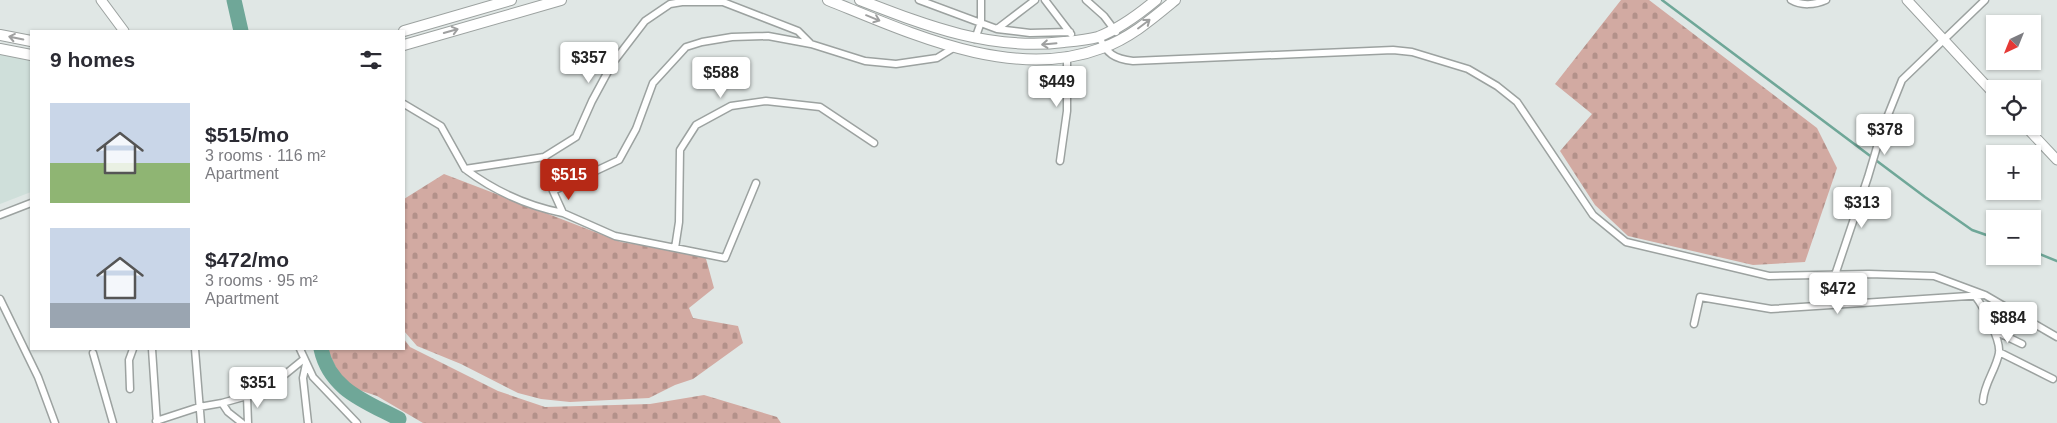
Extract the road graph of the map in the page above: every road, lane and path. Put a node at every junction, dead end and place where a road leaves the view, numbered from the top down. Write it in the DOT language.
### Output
graph roads {
  1 [pos="101,0"];
  2 [pos="511,0"];
  3 [pos="561,0"];
  4 [pos="828,0"];
  5 [pos="860,0"];
  6 [pos="919,0"];
  7 [pos="981,0"];
  8 [pos="1035,0"];
  9 [pos="1045,0"];
  10 [pos="1086,0"];
  11 [pos="1156,0"];
  12 [pos="1175,0"];
  13 [pos="1791,0"];
  14 [pos="1826,0"];
  15 [pos="1907,0"];
  16 [pos="1985,0"];
  17 [pos="981,22"];
  18 [pos="997,29"];
  19 [pos="1114,29"];
  20 [pos="123,30"];
  21 [pos="405,32"];
  22 [pos="0,35"];
  23 [pos="1073,36"];
  24 [pos="1099,36"];
  25 [pos="975,39"];
  26 [pos="1120,40"];
  27 [pos="1944,41"];
  28 [pos="30,42"];
  29 [pos="811,44"];
  30 [pos="405,45"];
  31 [pos="955,47"];
  32 [pos="1103,48"];
  33 [pos="0,49"];
  34 [pos="30,55"];
  35 [pos="1067,56"];
  36 [pos="1986,85"];
  37 [pos="405,105"];
  38 [pos="2033,135"];
  39 [pos="874,143"];
  40 [pos="544,157"];
  41 [pos="2057,160"];
  42 [pos="1060,161"];
  43 [pos="465,169"];
  44 [pos="756,183"];
  45 [pos="553,192"];
  46 [pos="30,203"];
  47 [pos="563,213"];
  48 [pos="0,214"];
  49 [pos="675,248"];
  50 [pos="1835,275"];
  51 [pos="1985,294"];
  52 [pos="1974,296"];
  53 [pos="0,299"];
  54 [pos="1694,324"];
  55 [pos="1993,330"];
  56 [pos="2057,337"];
  57 [pos="2022,344"];
  58 [pos="133,350"];
  59 [pos="152,350"];
  60 [pos="195,350"];
  61 [pos="300,350"];
  62 [pos="1999,352"];
  63 [pos="94,353"];
  64 [pos="305,361"];
  65 [pos="2053,379"];
  66 [pos="130,389"];
  67 [pos="247,396"];
  68 [pos="1983,401"];
  69 [pos="222,403"];
  70 [pos="199,407"];
  71 [pos="156,422"];
  72 [pos="55,423"];
  73 [pos="113,423"];
  74 [pos="201,423"];
  75 [pos="242,423"];
  76 [pos="248,423"];
  77 [pos="308,423"];
  78 [pos="357,423"];
  1 -- 20 [label="street"];
  2 -- 21 [label="main road"];
  30 -- 3 [label="main road, one-way"];
  4 -- 31 [label="main road, one-way"];
  5 -- 25 [label="main road"];
  6 -- 17 [label="street"];
  7 -- 17 [label="street"];
  8 -- 18 [label="street"];
  9 -- 23 [label="street"];
  10 -- 19 [label="street"];
  11 -- 19 [label="main road"];
  26 -- 12 [label="main road, one-way"];
  13 -- 14 [label="street"];
  15 -- 27 [label="street"];
  16 -- 27 [label="street"];
  17 -- 18 [label="street"];
  17 -- 25 [label="street"];
  18 -- 23 [label="street"];
  19 -- 24 [label="main road"];
  19 -- 26 [label="street"];
  28 -- 22 [label="main road, one-way"];
  23 -- 24 [label="main road"];
  23 -- 25 [label="main road, one-way"];
  24 -- 32 [label="street"];
  26 -- 32 [label="main road"];
  27 -- 36 [label="street"];
  27 -- 50 [label="street"];
  29 -- 31 [label="street"];
  29 -- 40 [label="street"];
  29 -- 45 [label="street"];
  31 -- 35 [label="main road"];
  32 -- 35 [label="main road"];
  32 -- 50 [label="street"];
  33 -- 34 [label="main road"];
  35 -- 42 [label="street"];
  37 -- 43 [label="street"];
  38 -- 41 [label="street"];
  39 -- 49 [label="street"];
  40 -- 43 [label="street"];
  40 -- 45 [label="street"];
  43 -- 47 [label="street"];
  44 -- 49 [label="street"];
  45 -- 47 [label="street"];
  46 -- 48 [label="street"];
  47 -- 49 [label="street"];
  50 -- 51 [label="street"];
  51 -- 52 [label="street"];
  51 -- 56 [label="street"];
  52 -- 54 [label="street"];
  52 -- 55 [label="street"];
  53 -- 72 [label="street"];
  55 -- 57 [label="street"];
  55 -- 62 [label="street"];
  58 -- 66 [label="street"];
  59 -- 71 [label="street"];
  60 -- 70 [label="street"];
  61 -- 64 [label="street"];
  62 -- 65 [label="street"];
  62 -- 68 [label="street"];
  63 -- 73 [label="street"];
  64 -- 67 [label="street"];
  64 -- 77 [label="street"];
  64 -- 78 [label="street"];
  67 -- 69 [label="street"];
  67 -- 76 [label="street"];
  69 -- 70 [label="street"];
  69 -- 75 [label="street"];
  70 -- 71 [label="street"];
  70 -- 74 [label="street"];
}
